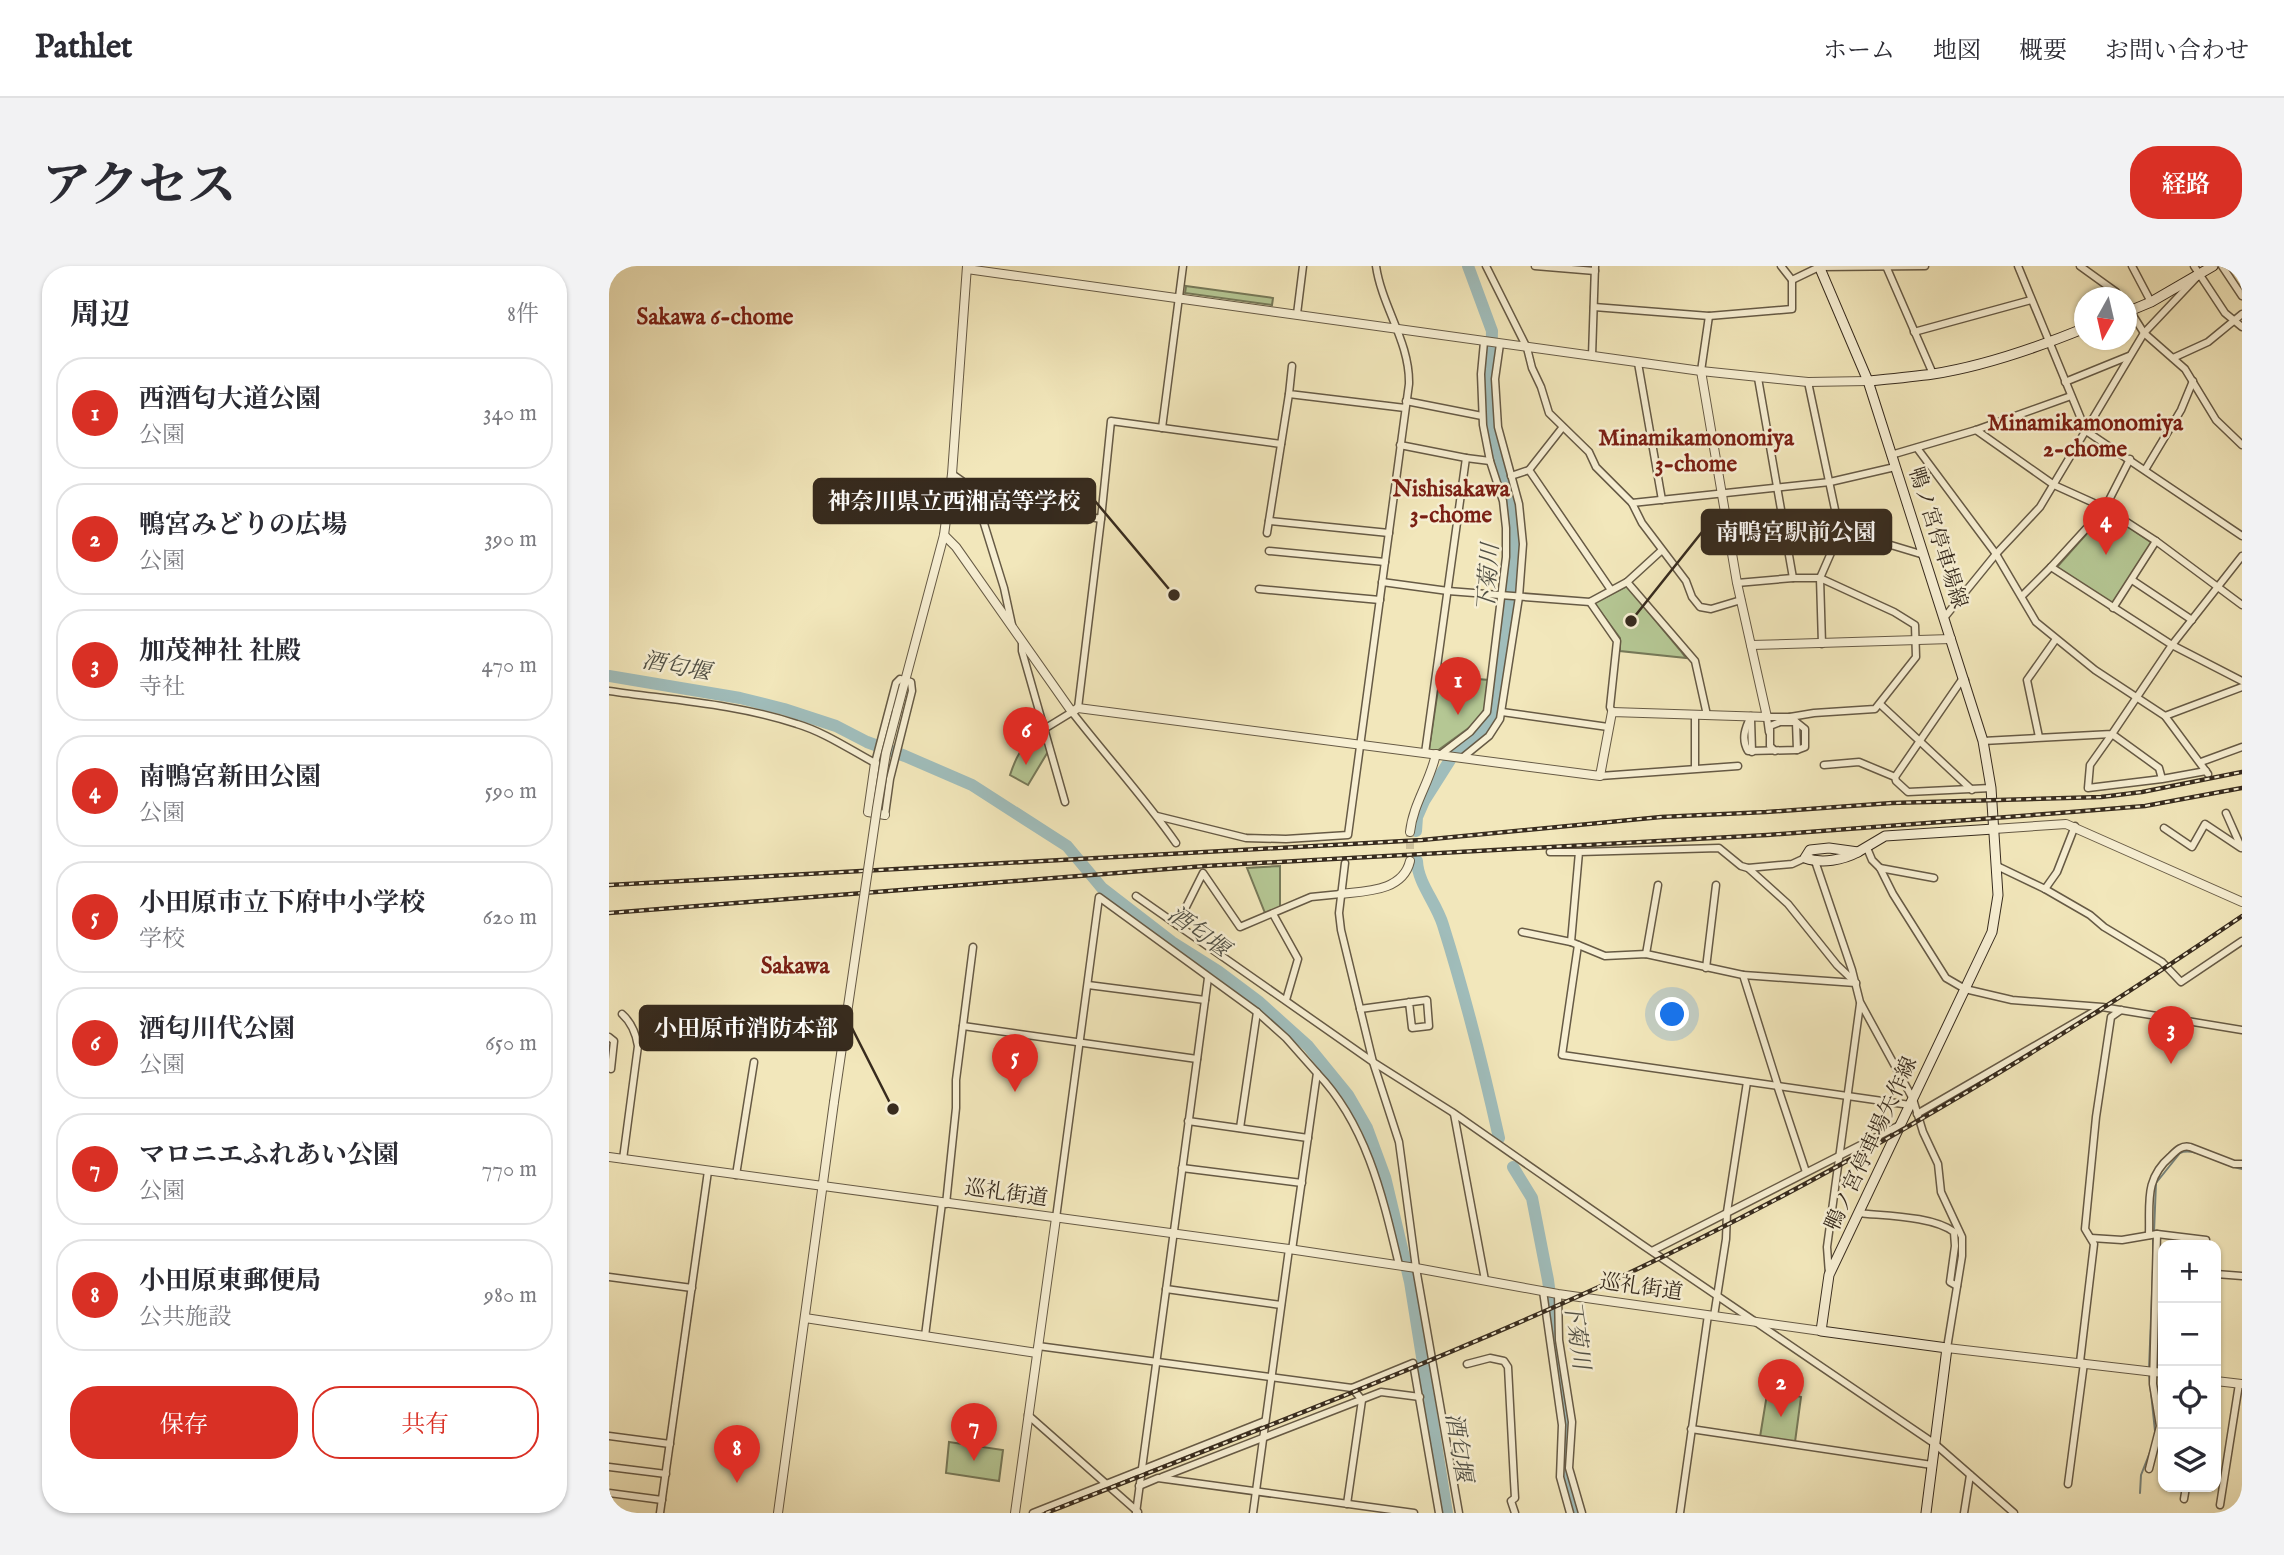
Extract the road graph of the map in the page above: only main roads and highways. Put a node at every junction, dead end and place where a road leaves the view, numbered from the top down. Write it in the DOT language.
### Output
graph roads {
  1 [pos="2213,266"];
  2 [pos="1819,267"];
  3 [pos="2197,270"];
  4 [pos="2137,306"];
  5 [pos="2074,332"];
  6 [pos="1868,381"];
  7 [pos="1994,829"];
  8 [pos="1810,860"];
  9 [pos="1926,1513"];
  1 -- 3 [label="main road"];
  2 -- 6 [label="main road, 鴨ノ宮停車場線"];
  3 -- 4 [label="main road"];
  5 -- 6 [label="main road"];
  6 -- 7 [label="main road, 鴨ノ宮停車場線"];
  7 -- 8 [label="main road"];
  7 -- 9 [label="main road, 鴨ノ宮停車場矢作線"];
}
